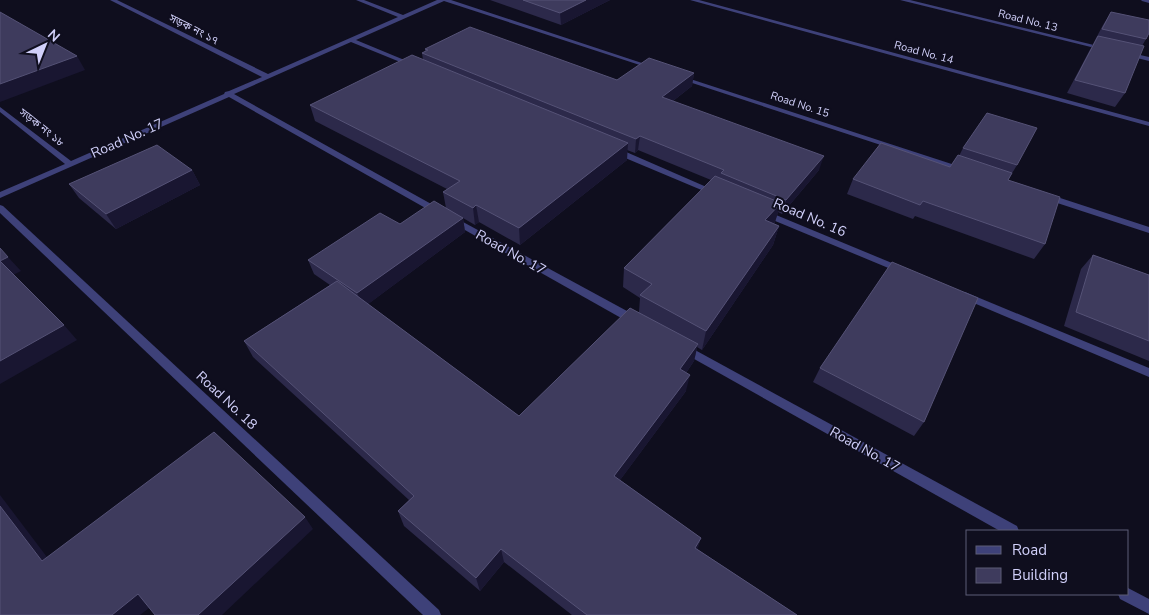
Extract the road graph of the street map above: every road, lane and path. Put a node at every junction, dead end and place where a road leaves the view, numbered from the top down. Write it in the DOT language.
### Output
graph roads {
  1 [pos="113,0"];
  2 [pos="358,0"];
  3 [pos="444,0"];
  4 [pos="693,0"];
  5 [pos="903,0"];
  6 [pos="1144,0"];
  7 [pos="1149,1"];
  8 [pos="403,17"];
  9 [pos="350,40"];
  10 [pos="1111,50"];
  11 [pos="1121,52"];
  12 [pos="1149,59"];
  13 [pos="424,70"];
  14 [pos="661,70"];
  15 [pos="670,74"];
  16 [pos="266,76"];
  17 [pos="227,93"];
  18 [pos="0,109"];
  19 [pos="1149,124"];
  20 [pos="608,147"];
  21 [pos="69,163"];
  22 [pos="971,172"];
  23 [pos="1036,193"];
  24 [pos="0,195"];
  25 [pos="727,197"];
  26 [pos="0,208"];
  27 [pos="754,208"];
  28 [pos="1149,230"];
  29 [pos="910,273"];
  30 [pos="956,293"];
  31 [pos="646,327"];
  32 [pos="672,342"];
  33 [pos="1149,373"];
  34 [pos="1010,530"];
  35 [pos="1127,595"];
  36 [pos="1149,607"];
  37 [pos="434,615"];
  1 -- 16 [label="street, সড়ক নং ১৭"];
  2 -- 8 [label="street"];
  3 -- 8 [label="street"];
  3 -- 14 [label="street"];
  4 -- 19 [label="street, Road No. 14"];
  5 -- 10 [label="street, Road No. 13"];
  6 -- 7 [label="street"];
  8 -- 9 [label="street"];
  9 -- 13 [label="street"];
  9 -- 16 [label="street"];
  11 -- 12 [label="street"];
  15 -- 22 [label="street, Road No. 15"];
  16 -- 17 [label="street"];
  17 -- 21 [label="street, Road No. 17"];
  17 -- 31 [label="street, Road No. 17"];
  18 -- 21 [label="street, সড়ক নং ১৮"];
  20 -- 25 [label="street"];
  21 -- 24 [label="street, Road No. 17"];
  23 -- 28 [label="street"];
  26 -- 37 [label="street, Road No. 18"];
  27 -- 29 [label="street, Road No. 16"];
  30 -- 33 [label="street"];
  32 -- 34 [label="street, Road No. 17"];
  35 -- 36 [label="street"];
}
